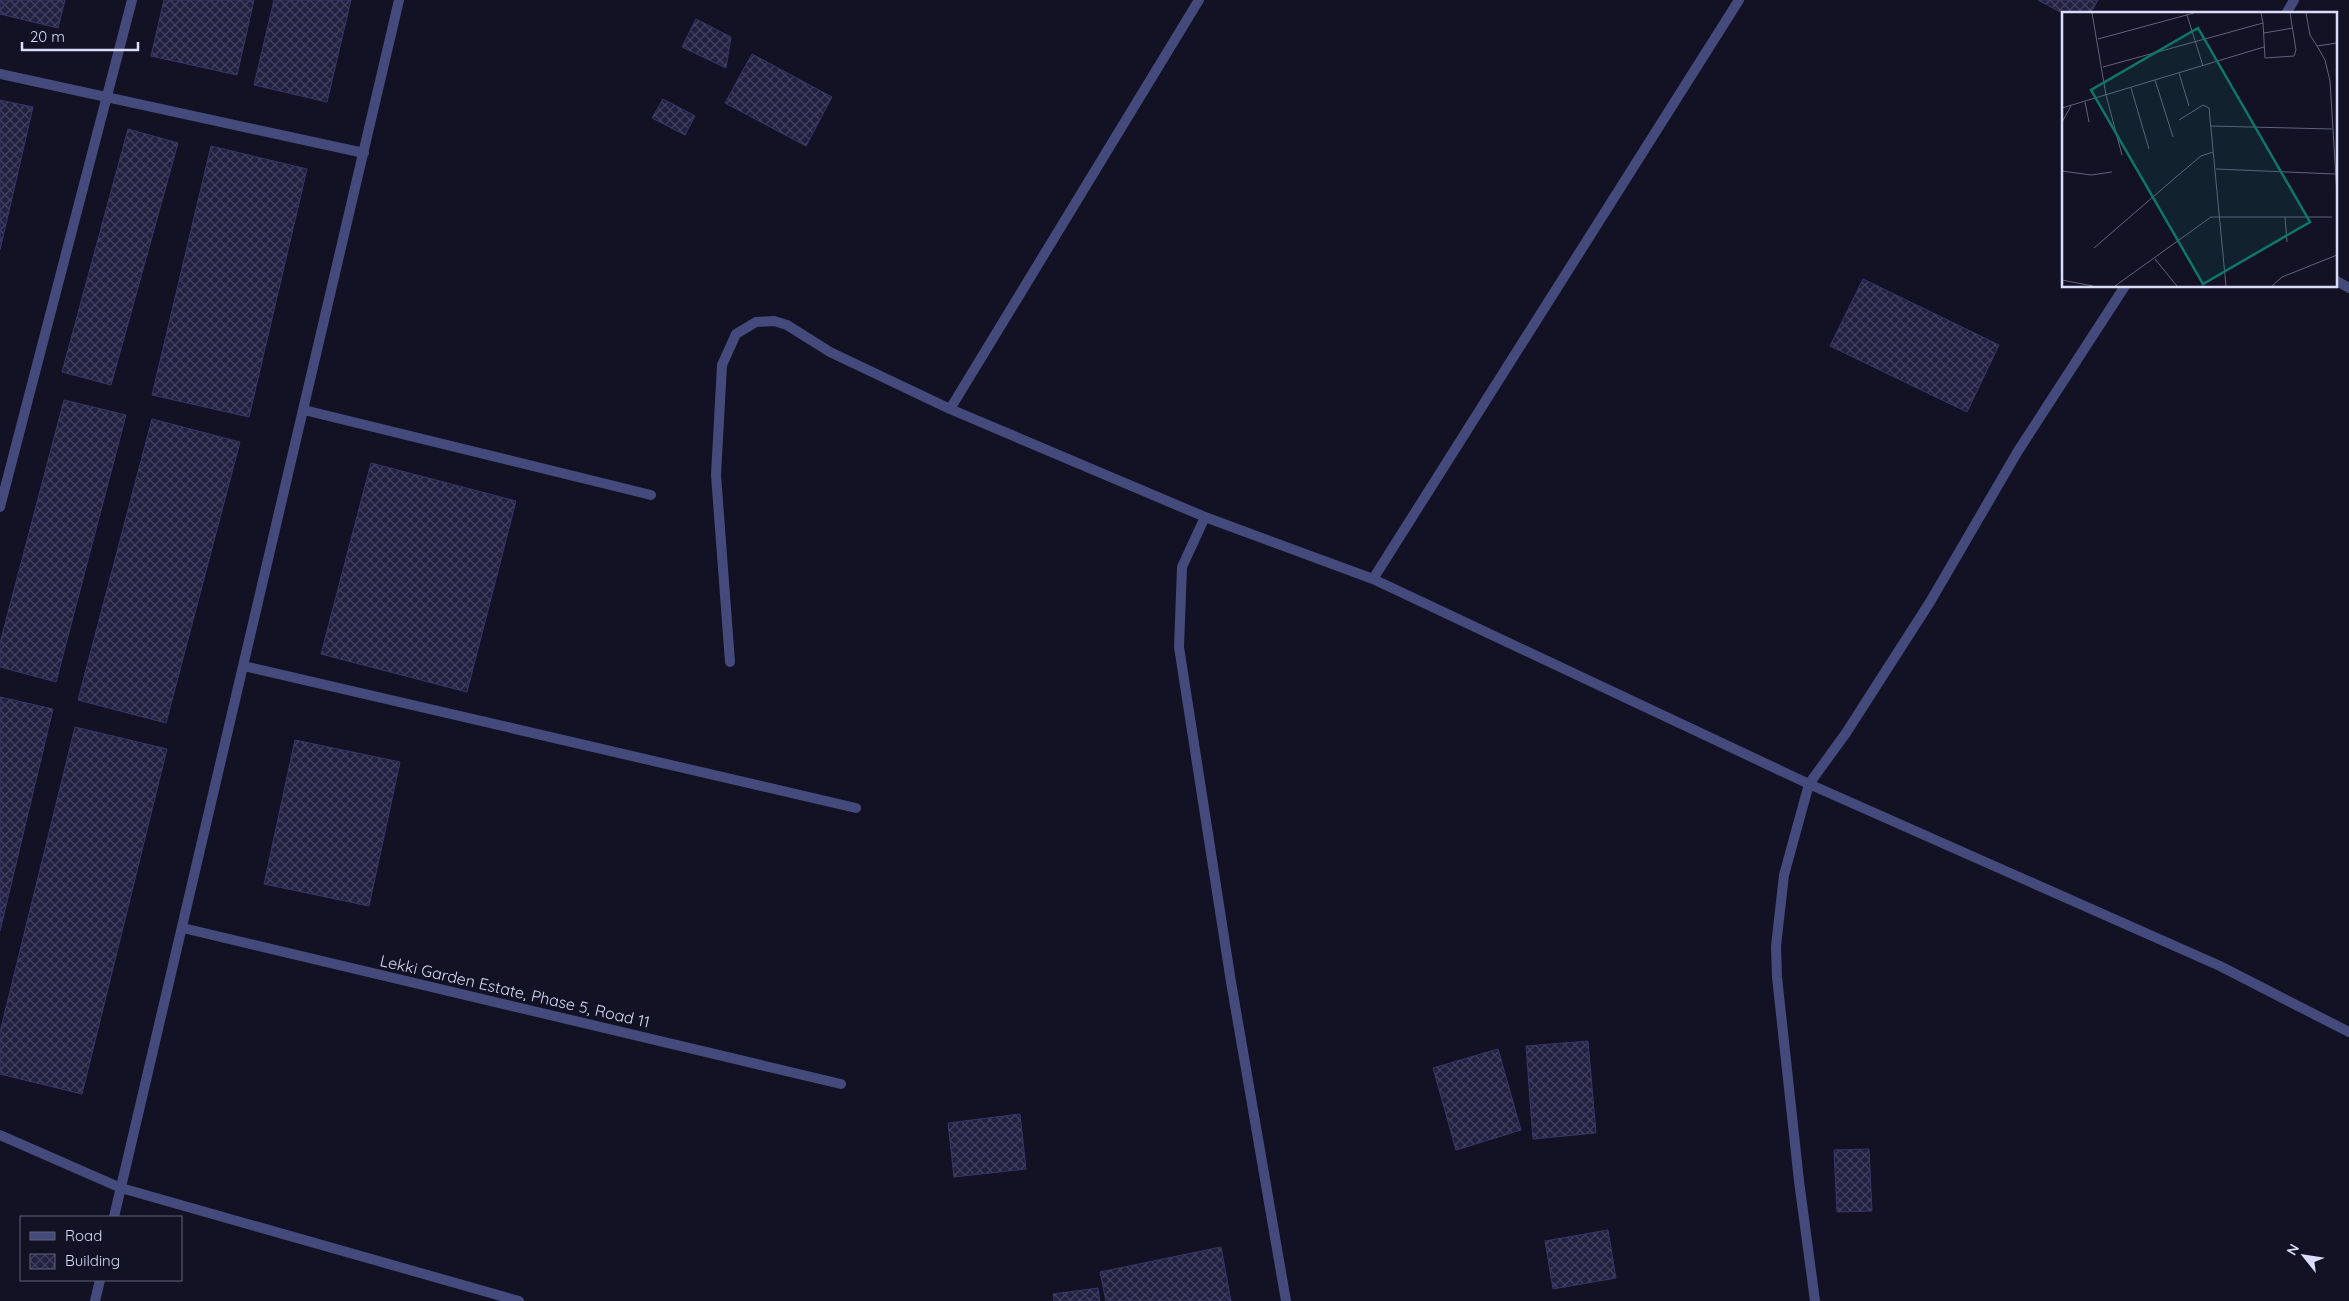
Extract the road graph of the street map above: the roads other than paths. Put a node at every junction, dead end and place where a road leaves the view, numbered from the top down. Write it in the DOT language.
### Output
graph roads {
  1 [pos="132,0"];
  2 [pos="399,0"];
  3 [pos="1199,0"];
  4 [pos="1739,0"];
  5 [pos="2294,0"];
  6 [pos="2287,12"];
  7 [pos="0,74"];
  8 [pos="108,96"];
  9 [pos="364,153"];
  10 [pos="2336,281"];
  11 [pos="2124,288"];
  12 [pos="2349,288"];
  13 [pos="950,409"];
  14 [pos="304,410"];
  15 [pos="651,495"];
  16 [pos="0,507"];
  17 [pos="1205,517"];
  18 [pos="1373,580"];
  19 [pos="730,662"];
  20 [pos="244,666"];
  21 [pos="1809,784"];
  22 [pos="856,808"];
  23 [pos="183,928"];
  24 [pos="2349,1032"];
  25 [pos="841,1084"];
  26 [pos="0,1135"];
  27 [pos="121,1188"];
  28 [pos="114,1216"];
  29 [pos="100,1281"];
  30 [pos="95,1301"];
  31 [pos="519,1301"];
  32 [pos="1286,1301"];
  33 [pos="1815,1301"];
  1 -- 8 [label="street"];
  2 -- 9 [label="street"];
  3 -- 13 [label="street"];
  4 -- 18 [label="street"];
  5 -- 6 [label="street"];
  7 -- 8 [label="street"];
  8 -- 9 [label="street"];
  8 -- 16 [label="street"];
  9 -- 14 [label="street"];
  10 -- 12 [label="street"];
  11 -- 21 [label="street"];
  13 -- 17 [label="street"];
  13 -- 19 [label="street"];
  14 -- 15 [label="street"];
  14 -- 20 [label="street"];
  17 -- 18 [label="street"];
  17 -- 32 [label="street"];
  18 -- 21 [label="street"];
  20 -- 22 [label="street"];
  20 -- 23 [label="street"];
  21 -- 24 [label="street"];
  21 -- 33 [label="street"];
  23 -- 25 [label="street, Lekki Garden Estate, Phase 5, Road 11"];
  23 -- 27 [label="street"];
  26 -- 27 [label="street"];
  27 -- 28 [label="street"];
  27 -- 31 [label="street"];
  29 -- 30 [label="street"];
}
